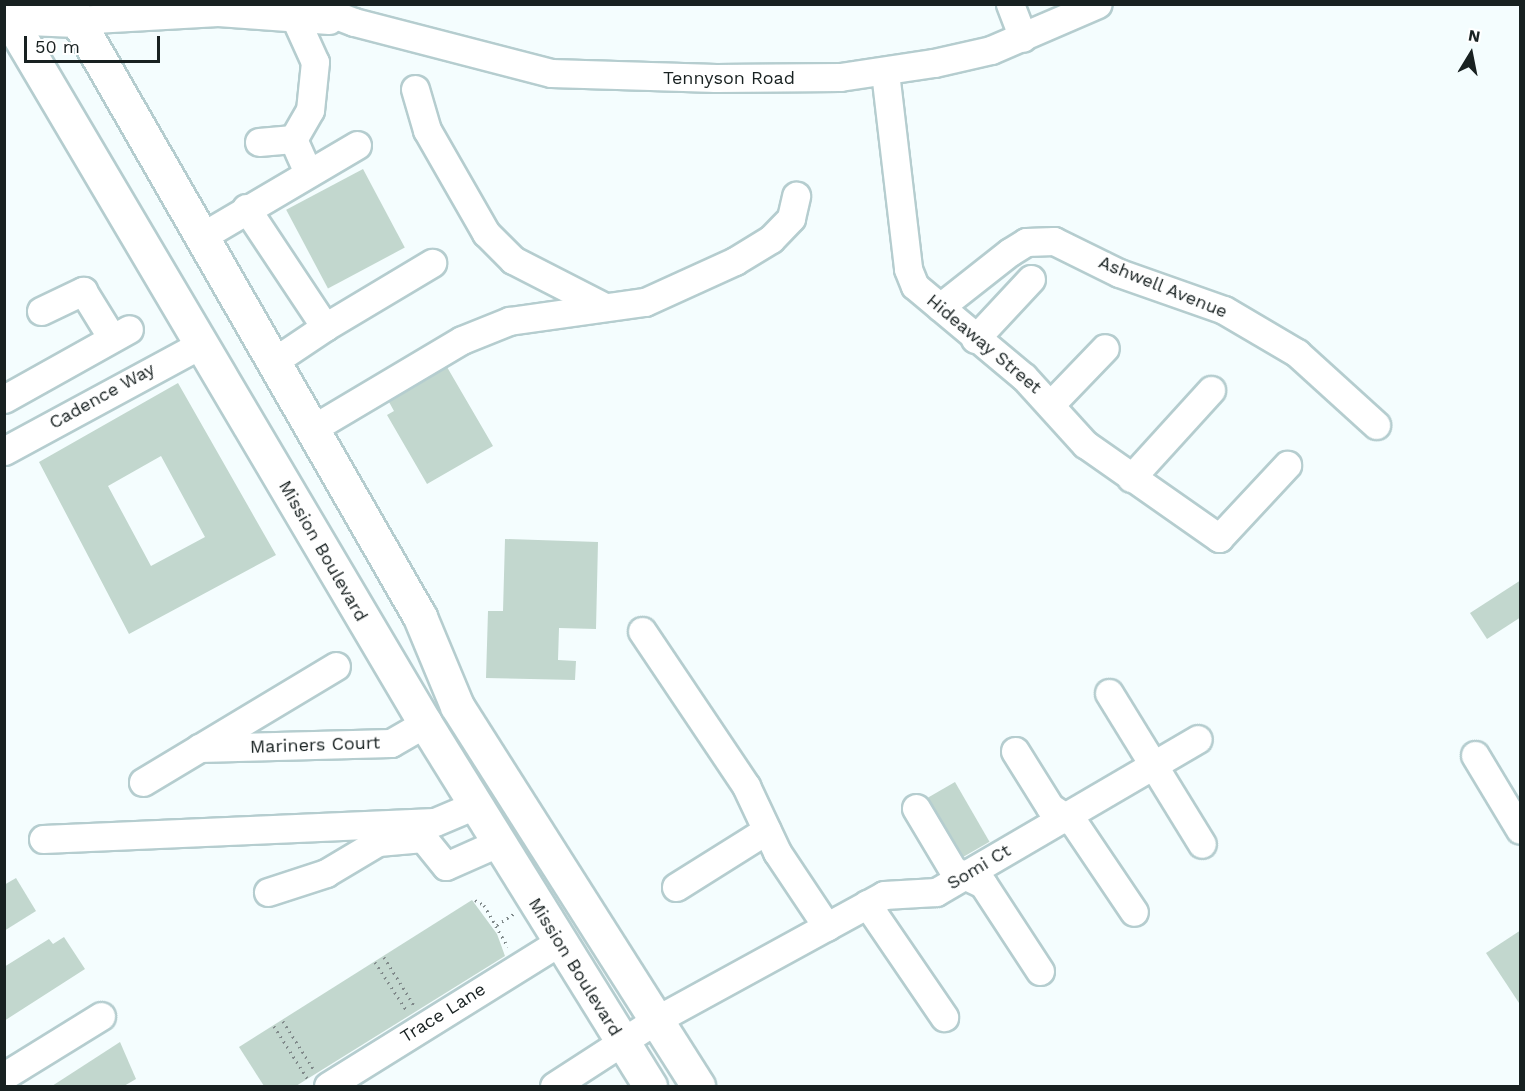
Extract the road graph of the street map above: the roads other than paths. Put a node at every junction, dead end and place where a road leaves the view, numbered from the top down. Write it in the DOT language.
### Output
graph roads {
  1 [pos="1010,4"];
  2 [pos="1098,4"];
  3 [pos="301,11"];
  4 [pos="72,12"];
  5 [pos="6,14"];
  6 [pos="1023,38"];
  7 [pos="885,72"];
  8 [pos="415,89"];
  9 [pos="293,139"];
  10 [pos="259,142"];
  11 [pos="357,145"];
  12 [pos="308,173"];
  13 [pos="796,196"];
  14 [pos="246,208"];
  15 [pos="201,237"];
  16 [pos="432,262"];
  17 [pos="1031,279"];
  18 [pos="605,307"];
  19 [pos="940,307"];
  20 [pos="41,311"];
  21 [pos="325,327"];
  22 [pos="975,339"];
  23 [pos="202,344"];
  24 [pos="1106,348"];
  25 [pos="273,362"];
  26 [pos="1212,390"];
  27 [pos="4,399"];
  28 [pos="1052,403"];
  29 [pos="1376,425"];
  30 [pos="312,429"];
  31 [pos="4,451"];
  32 [pos="1287,465"];
  33 [pos="1131,478"];
  34 [pos="642,631"];
  35 [pos="336,666"];
  36 [pos="1109,693"];
  37 [pos="425,723"];
  38 [pos="1198,739"];
  39 [pos="199,748"];
  40 [pos="1016,751"];
  41 [pos="1475,755"];
  42 [pos="1155,763"];
  43 [pos="143,782"];
  44 [pos="475,805"];
  45 [pos="916,808"];
  46 [pos="1064,814"];
  47 [pos="767,830"];
  48 [pos="1521,830"];
  49 [pos="43,839"];
  50 [pos="498,843"];
  51 [pos="1202,844"];
  52 [pos="967,875"];
  53 [pos="676,887"];
  54 [pos="268,892"];
  55 [pos="867,904"];
  56 [pos="1134,912"];
  57 [pos="827,927"];
  58 [pos="559,942"];
  59 [pos="1040,971"];
  60 [pos="101,1016"];
  61 [pos="944,1017"];
  62 [pos="656,1020"];
  63 [pos="620,1040"];
  64 [pos="4,1076"];
  65 [pos="324,1083"];
  66 [pos="554,1086"];
  67 [pos="650,1086"];
  68 [pos="698,1086"];
  1 -- 6 [label="street"];
  2 -- 6 [label="street, Tennyson Road"];
  3 -- 4 [label="street, Tennyson Road"];
  3 -- 7 [label="street, Tennyson Road"];
  3 -- 9 [label="street"];
  4 -- 5 [label="main road, Tennyson Road"];
  4 -- 15 [label="main road"];
  5 -- 23 [label="main road, Mission Boulevard"];
  6 -- 7 [label="street, Tennyson Road"];
  7 -- 19 [label="street, Hideaway Street"];
  8 -- 18 [label="street"];
  9 -- 10 [label="street"];
  9 -- 12 [label="street"];
  11 -- 12 [label="street"];
  12 -- 14 [label="street"];
  13 -- 18 [label="street"];
  14 -- 15 [label="street"];
  14 -- 21 [label="street"];
  15 -- 25 [label="main road"];
  16 -- 21 [label="street"];
  17 -- 22 [label="street"];
  18 -- 30 [label="street"];
  19 -- 22 [label="street, Hideaway Street"];
  19 -- 29 [label="street, Ashwell Avenue"];
  20 -- 27 [label="street"];
  21 -- 25 [label="street"];
  22 -- 28 [label="street, Hideaway Street"];
  23 -- 31 [label="street, Cadence Way"];
  23 -- 37 [label="main road, Mission Boulevard"];
  24 -- 28 [label="street"];
  25 -- 30 [label="main road"];
  26 -- 33 [label="street"];
  28 -- 33 [label="street, Hideaway Street"];
  30 -- 62 [label="main road"];
  32 -- 33 [label="street, Hideaway Street"];
  34 -- 47 [label="street"];
  35 -- 39 [label="street, Mariners Court"];
  36 -- 42 [label="street"];
  37 -- 39 [label="street, Mariners Court"];
  37 -- 44 [label="main road, Mission Boulevard"];
  38 -- 42 [label="street, Somi Ct"];
  39 -- 43 [label="street, Mariners Court"];
  40 -- 46 [label="street"];
  41 -- 48 [label="street"];
  42 -- 46 [label="street, Somi Ct"];
  42 -- 51 [label="street"];
  44 -- 49 [label="street"];
  44 -- 50 [label="main road, Mission Boulevard"];
  45 -- 52 [label="street"];
  46 -- 52 [label="street, Somi Ct"];
  46 -- 56 [label="street"];
  47 -- 53 [label="street"];
  47 -- 57 [label="street"];
  50 -- 54 [label="street"];
  50 -- 58 [label="main road, Mission Boulevard"];
  52 -- 55 [label="street, Somi Ct"];
  52 -- 59 [label="street"];
  55 -- 57 [label="street, Somi Ct"];
  55 -- 61 [label="street"];
  57 -- 62 [label="street, Somi Ct"];
  58 -- 63 [label="main road, Mission Boulevard"];
  58 -- 65 [label="street, Trace Lane"];
  60 -- 64 [label="street"];
  62 -- 63 [label="street, Somi Ct"];
  62 -- 68 [label="main road"];
  63 -- 66 [label="street, Somi Ct"];
  63 -- 67 [label="main road, Mission Boulevard"];
}
